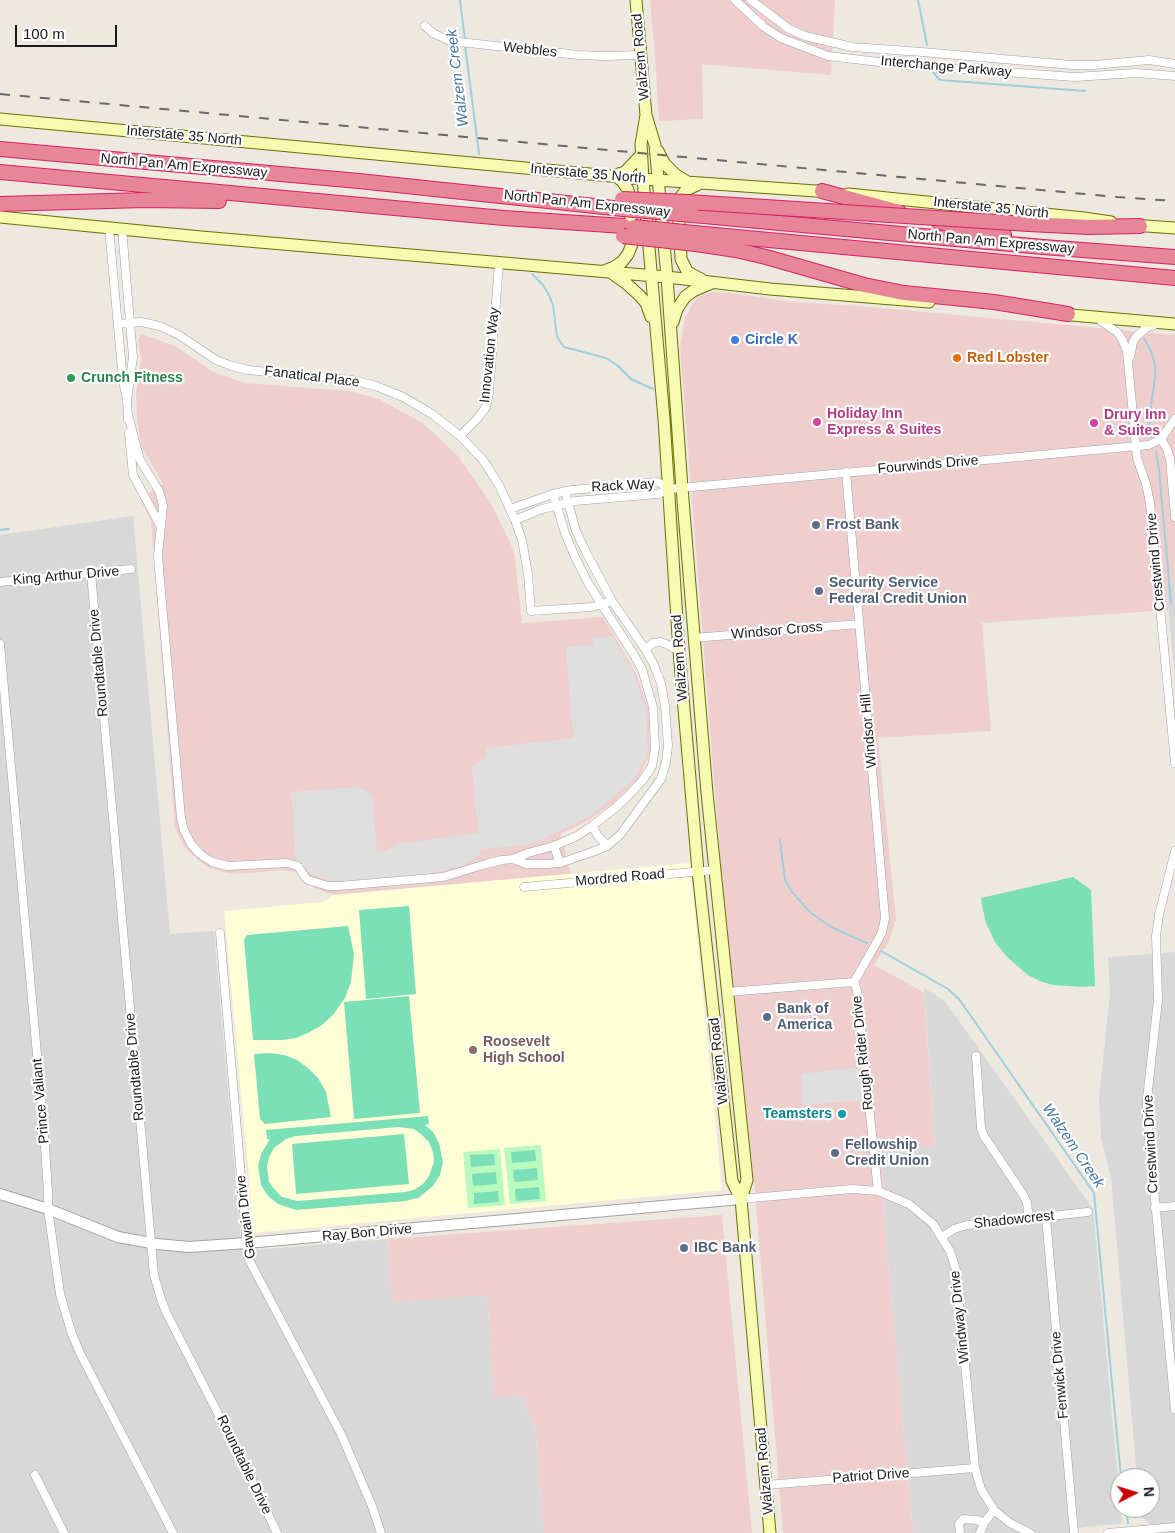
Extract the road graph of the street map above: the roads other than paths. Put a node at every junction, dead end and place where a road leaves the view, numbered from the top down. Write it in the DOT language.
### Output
graph roads {
  1 [pos="636,0"];
  2 [pos="734,0"];
  3 [pos="752,1"];
  4 [pos="745,11"];
  5 [pos="425,26"];
  6 [pos="640,55"];
  7 [pos="1175,64"];
  8 [pos="1175,76"];
  9 [pos="646,115"];
  10 [pos="0,119"];
  11 [pos="655,145"];
  12 [pos="0,149"];
  13 [pos="642,154"];
  14 [pos="0,172"];
  15 [pos="615,175"];
  16 [pos="643,179"];
  17 [pos="658,180"];
  18 [pos="688,182"];
  19 [pos="701,183"];
  20 [pos="822,191"];
  21 [pos="0,204"];
  22 [pos="623,204"];
  23 [pos="412,209"];
  24 [pos="0,217"];
  25 [pos="1140,226"];
  26 [pos="109,228"];
  27 [pos="1175,228"];
  28 [pos="122,229"];
  29 [pos="695,238"];
  30 [pos="1118,252"];
  31 [pos="1175,257"];
  32 [pos="499,263"];
  33 [pos="607,272"];
  34 [pos="652,276"];
  35 [pos="667,277"];
  36 [pos="1175,278"];
  37 [pos="712,283"];
  38 [pos="1068,314"];
  39 [pos="1094,316"];
  40 [pos="1161,322"];
  41 [pos="130,323"];
  42 [pos="118,324"];
  43 [pos="1175,324"];
  44 [pos="671,329"];
  45 [pos="656,332"];
  46 [pos="1129,363"];
  47 [pos="127,400"];
  48 [pos="128,415"];
  49 [pos="1175,419"];
  50 [pos="460,436"];
  51 [pos="1162,439"];
  52 [pos="1136,446"];
  53 [pos="846,472"];
  54 [pos="669,488"];
  55 [pos="682,488"];
  56 [pos="159,491"];
  57 [pos="565,491"];
  58 [pos="553,494"];
  59 [pos="146,498"];
  60 [pos="568,502"];
  61 [pos="556,505"];
  62 [pos="510,509"];
  63 [pos="1175,517"];
  64 [pos="515,520"];
  65 [pos="161,526"];
  66 [pos="131,569"];
  67 [pos="91,573"];
  68 [pos="0,582"];
  69 [pos="674,583"];
  70 [pos="612,601"];
  71 [pos="601,605"];
  72 [pos="859,624"];
  73 [pos="694,638"];
  74 [pos="0,644"];
  75 [pos="645,649"];
  76 [pos="679,651"];
  77 [pos="1175,764"];
  78 [pos="592,826"];
  79 [pos="554,846"];
  80 [pos="607,846"];
  81 [pos="1175,851"];
  82 [pos="513,859"];
  83 [pos="560,863"];
  84 [pos="715,870"];
  85 [pos="698,871"];
  86 [pos="524,887"];
  87 [pos="220,933"];
  88 [pos="705,937"];
  89 [pos="854,982"];
  90 [pos="727,992"];
  91 [pos="976,1056"];
  92 [pos="878,1190"];
  93 [pos="0,1194"];
  94 [pos="741,1199"];
  95 [pos="1175,1206"];
  96 [pos="1155,1208"];
  97 [pos="48,1209"];
  98 [pos="1088,1212"];
  99 [pos="1046,1217"];
  100 [pos="1029,1219"];
  101 [pos="942,1236"];
  102 [pos="150,1243"];
  103 [pos="247,1243"];
  104 [pos="1175,1409"];
  105 [pos="975,1468"];
  106 [pos="35,1475"];
  107 [pos="766,1485"];
  108 [pos="994,1510"];
  109 [pos="984,1523"];
  110 [pos="1175,1527"];
  111 [pos="63,1531"];
  112 [pos="53,1533"];
  113 [pos="172,1533"];
  114 [pos="277,1533"];
  115 [pos="380,1533"];
  116 [pos="770,1533"];
  117 [pos="960,1533"];
  118 [pos="980,1533"];
  119 [pos="1030,1533"];
  120 [pos="1074,1533"];
  121 [pos="1108,1533"];
  1 -- 6 [label="main road, Walzem Road"];
  2 -- 4 [label="street, Interchange Parkway"];
  3 -- 4 [label="street"];
  3 -- 7 [label="street, Interchange Parkway"];
  4 -- 8 [label="street, Interchange Parkway"];
  5 -- 6 [label="street, Webbles"];
  6 -- 9 [label="main road, Walzem Road"];
  9 -- 11 [label="main road, Walzem Road"];
  9 -- 13 [label="main road, Walzem Road"];
  10 -- 15 [label="main road, Interstate 35 North"];
  11 -- 17 [label="main road, Walzem Road"];
  11 -- 18 [label="main road"];
  12 -- 22 [label="highway, North Pan Am Expressway"];
  13 -- 15 [label="main road"];
  13 -- 16 [label="main road, Walzem Road"];
  14 -- 23 [label="highway, North Pan Am Expressway"];
  15 -- 16 [label="main road, Interstate 35 North"];
  15 -- 33 [label="main road"];
  16 -- 17 [label="main road, Interstate 35 North"];
  16 -- 34 [label="main road, Walzem Road"];
  17 -- 18 [label="main road, Interstate 35 North"];
  17 -- 35 [label="main road, Walzem Road"];
  18 -- 19 [label="main road, Interstate 35 North"];
  19 -- 20 [label="main road, Interstate 35 North"];
  19 -- 37 [label="main road"];
  20 -- 25 [label="main road, Interstate 35 North"];
  20 -- 30 [label="highway"];
  21 -- 23 [label="highway"];
  22 -- 25 [label="highway, bridge"];
  22 -- 30 [label="highway, North Pan Am Expressway, bridge"];
  23 -- 29 [label="highway, North Pan Am Expressway, bridge"];
  24 -- 26 [label="main road"];
  25 -- 27 [label="main road, Interstate 35 North"];
  26 -- 28 [label="main road"];
  26 -- 42 [label="street"];
  28 -- 32 [label="main road"];
  28 -- 41 [label="street"];
  29 -- 36 [label="highway, North Pan Am Expressway"];
  29 -- 38 [label="highway"];
  30 -- 31 [label="highway, North Pan Am Expressway"];
  32 -- 33 [label="main road"];
  32 -- 50 [label="street, Innovation Way"];
  33 -- 34 [label="main road"];
  33 -- 45 [label="main road"];
  34 -- 35 [label="main road"];
  34 -- 45 [label="main road, Walzem Road"];
  35 -- 37 [label="main road"];
  35 -- 44 [label="main road, Walzem Road"];
  37 -- 38 [label="main road"];
  37 -- 44 [label="main road"];
  38 -- 39 [label="main road"];
  39 -- 40 [label="main road"];
  39 -- 46 [label="street, Crestwind Drive"];
  40 -- 43 [label="main road"];
  40 -- 46 [label="street, Crestwind Drive"];
  41 -- 42 [label="street, Fanatical Place"];
  41 -- 47 [label="street"];
  41 -- 50 [label="street, Fanatical Place"];
  42 -- 47 [label="street"];
  44 -- 55 [label="main road, Walzem Road"];
  45 -- 54 [label="main road, Walzem Road"];
  46 -- 52 [label="street, Crestwind Drive"];
  47 -- 48 [label="street"];
  48 -- 56 [label="street"];
  48 -- 59 [label="street"];
  49 -- 51 [label="street"];
  50 -- 62 [label="street, Fanatical Place"];
  51 -- 52 [label="street, Fourwinds Drive"];
  51 -- 63 [label="street"];
  52 -- 53 [label="street, Fourwinds Drive"];
  52 -- 77 [label="street, Crestwind Drive"];
  53 -- 55 [label="street, Fourwinds Drive"];
  53 -- 72 [label="street, Windsor Hill"];
  54 -- 55 [label="street, Fourwinds Drive"];
  54 -- 57 [label="street, Rack Way"];
  54 -- 60 [label="street, Rack Way"];
  54 -- 69 [label="main road, Walzem Road"];
  55 -- 73 [label="main road, Walzem Road"];
  56 -- 59 [label="street"];
  56 -- 65 [label="street"];
  57 -- 58 [label="street, Rack Way"];
  57 -- 60 [label="street"];
  58 -- 61 [label="street"];
  58 -- 62 [label="street, Rack Way"];
  59 -- 65 [label="street"];
  60 -- 61 [label="street, Rack Way"];
  60 -- 70 [label="street"];
  61 -- 64 [label="street, Rack Way"];
  61 -- 71 [label="street"];
  62 -- 64 [label="street, Fanatical Place"];
  64 -- 71 [label="street, Fanatical Place"];
  65 -- 82 [label="street"];
  66 -- 67 [label="street, King Arthur Drive"];
  67 -- 68 [label="street, King Arthur Drive"];
  67 -- 102 [label="street, Roundtable Drive"];
  69 -- 73 [label="main road"];
  69 -- 76 [label="main road, Walzem Road"];
  70 -- 71 [label="street"];
  70 -- 75 [label="street"];
  71 -- 78 [label="street"];
  72 -- 73 [label="street, Windsor Cross"];
  72 -- 89 [label="street, Windsor Hill"];
  73 -- 84 [label="main road, Walzem Road"];
  74 -- 97 [label="street, Prince Valiant"];
  75 -- 76 [label="street"];
  75 -- 80 [label="street"];
  76 -- 85 [label="main road, Walzem Road"];
  78 -- 79 [label="street"];
  78 -- 80 [label="street"];
  79 -- 82 [label="street"];
  79 -- 83 [label="street"];
  80 -- 83 [label="street"];
  81 -- 96 [label="street, Crestwind Drive"];
  82 -- 83 [label="street"];
  84 -- 85 [label="street, Mordred Road"];
  84 -- 90 [label="main road, Walzem Road"];
  85 -- 86 [label="street, Mordred Road"];
  85 -- 88 [label="main road, Walzem Road"];
  87 -- 103 [label="street, Gawain Drive"];
  88 -- 90 [label="main road"];
  88 -- 94 [label="main road, Walzem Road"];
  89 -- 90 [label="street, Rough Rider Drive"];
  89 -- 92 [label="street, Rough Rider Drive"];
  90 -- 94 [label="main road, Walzem Road"];
  91 -- 100 [label="street"];
  92 -- 94 [label="street, Windway Drive"];
  92 -- 101 [label="street, Windway Drive"];
  93 -- 97 [label="street, Ray Bon Drive"];
  94 -- 103 [label="street, Ray Bon Drive"];
  94 -- 107 [label="main road, Walzem Road"];
  95 -- 96 [label="street"];
  96 -- 104 [label="street, Crestwind Drive"];
  97 -- 102 [label="street, Ray Bon Drive"];
  97 -- 113 [label="street, Prince Valiant"];
  98 -- 99 [label="street, Shadowcrest"];
  99 -- 100 [label="street, Shadowcrest"];
  99 -- 120 [label="street, Fenwick Drive"];
  100 -- 101 [label="street, Shadowcrest"];
  101 -- 105 [label="street, Windway Drive"];
  102 -- 103 [label="street, Ray Bon Drive"];
  102 -- 114 [label="street, Roundtable Drive"];
  103 -- 115 [label="street, Gawain Drive"];
  105 -- 107 [label="street, Patriot Drive"];
  105 -- 108 [label="street, Windway Drive"];
  106 -- 111 [label="street"];
  107 -- 116 [label="main road, Walzem Road"];
  108 -- 109 [label="street"];
  108 -- 119 [label="street, Windway Drive"];
  109 -- 117 [label="street"];
  109 -- 118 [label="street"];
  110 -- 121 [label="street"];
  111 -- 112 [label="street"];
}
